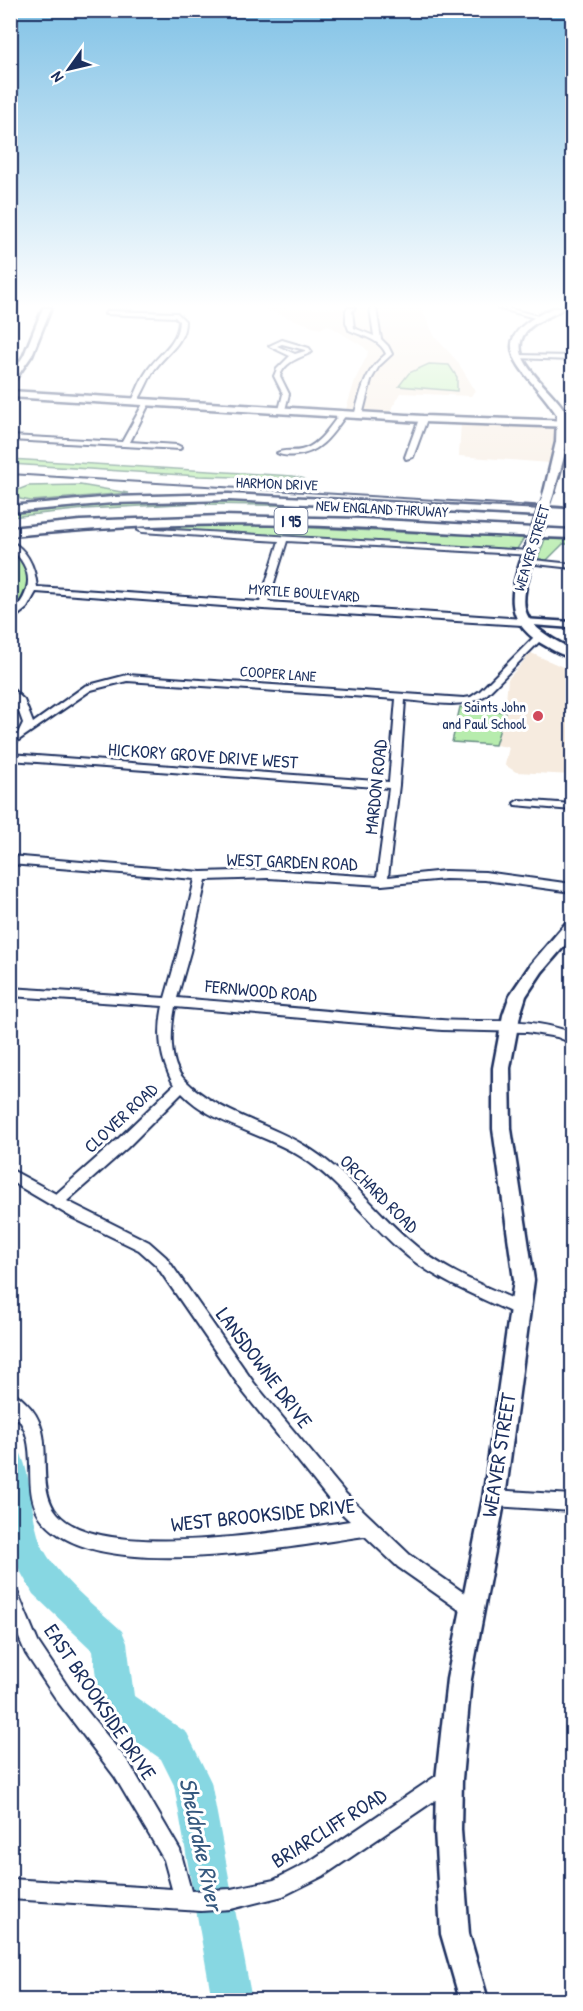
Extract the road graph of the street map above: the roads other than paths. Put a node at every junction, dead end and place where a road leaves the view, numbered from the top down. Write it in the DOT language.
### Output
graph roads {
  1 [pos="147,402"];
  2 [pos="284,402"];
  3 [pos="362,402"];
  4 [pos="554,402"];
  5 [pos="282,410"];
  6 [pos="342,415"];
  7 [pos="358,416"];
  8 [pos="423,419"];
  9 [pos="567,424"];
  10 [pos="10,438"];
  11 [pos="125,444"];
  12 [pos="573,446"];
  13 [pos="177,447"];
  14 [pos="281,453"];
  15 [pos="409,457"];
  16 [pos="559,458"];
  17 [pos="10,509"];
  18 [pos="538,513"];
  19 [pos="10,522"];
  20 [pos="573,525"];
  21 [pos="142,530"];
  22 [pos="10,532"];
  23 [pos="573,534"];
  24 [pos="284,539"];
  25 [pos="10,543"];
  26 [pos="530,552"];
  27 [pos="573,566"];
  28 [pos="33,590"];
  29 [pos="263,606"];
  30 [pos="10,620"];
  31 [pos="523,622"];
  32 [pos="573,625"];
  33 [pos="538,638"];
  34 [pos="573,654"];
  35 [pos="10,690"];
  36 [pos="401,697"];
  37 [pos="22,734"];
  38 [pos="10,743"];
  39 [pos="10,757"];
  40 [pos="394,785"];
  41 [pos="519,803"];
  42 [pos="573,807"];
  43 [pos="10,860"];
  44 [pos="201,876"];
  45 [pos="382,881"];
  46 [pos="573,888"];
  47 [pos="573,927"];
  48 [pos="10,992"];
  49 [pos="169,1001"];
  50 [pos="509,1027"];
  51 [pos="573,1038"];
  52 [pos="183,1084"];
  53 [pos="10,1174"];
  54 [pos="56,1202"];
  55 [pos="520,1310"];
  56 [pos="10,1398"];
  57 [pos="494,1498"];
  58 [pos="573,1503"];
  59 [pos="368,1527"];
  60 [pos="10,1595"];
  61 [pos="471,1608"];
  62 [pos="449,1779"];
  63 [pos="10,1889"];
  64 [pos="192,1900"];
  65 [pos="474,2001"];
  1 -- 5 [label="street"];
  1 -- 11 [label="street"];
  2 -- 5 [label="street"];
  3 -- 7 [label="street"];
  4 -- 9 [label="main road, WEAVER STREET"];
  5 -- 6 [label="street"];
  6 -- 7 [label="street"];
  6 -- 14 [label="street"];
  7 -- 8 [label="street"];
  8 -- 9 [label="street"];
  8 -- 15 [label="street"];
  9 -- 16 [label="main road, WEAVER STREET"];
  10 -- 11 [label="street"];
  11 -- 13 [label="street"];
  12 -- 16 [label="main road"];
  16 -- 18 [label="main road, WEAVER STREET, bridge"];
  17 -- 18 [label="street, HARMON DRIVE"];
  18 -- 26 [label="main road, WEAVER STREET, bridge"];
  19 -- 20 [label="highway, NEW ENGLAND THRUWAY / I 95"];
  21 -- 24 [label="street"];
  22 -- 23 [label="highway, NEW ENGLAND THRUWAY / I 95"];
  24 -- 26 [label="street"];
  24 -- 29 [label="street"];
  25 -- 28 [label="street"];
  26 -- 27 [label="street"];
  26 -- 31 [label="main road, WEAVER STREET"];
  28 -- 29 [label="street, MYRTLE BOULEVARD"];
  28 -- 30 [label="street"];
  29 -- 31 [label="street, MYRTLE BOULEVARD"];
  31 -- 32 [label="street, MYRTLE BOULEVARD"];
  31 -- 33 [label="main road"];
  33 -- 34 [label="main road"];
  33 -- 36 [label="street, COOPER LANE"];
  35 -- 37 [label="street"];
  36 -- 37 [label="street, COOPER LANE"];
  36 -- 40 [label="street, MARDON ROAD"];
  37 -- 38 [label="street, COOPER LANE"];
  39 -- 40 [label="street, HICKORY GROVE DRIVE WEST"];
  40 -- 45 [label="street, MARDON ROAD"];
  41 -- 42 [label="street"];
  43 -- 44 [label="street, WEST GARDEN ROAD"];
  44 -- 45 [label="street, WEST GARDEN ROAD"];
  44 -- 49 [label="street, CLOVER ROAD"];
  45 -- 46 [label="street, WEST GARDEN ROAD"];
  47 -- 50 [label="main road, WEAVER STREET"];
  48 -- 49 [label="street, FERNWOOD ROAD"];
  49 -- 50 [label="street, FERNWOOD ROAD"];
  49 -- 52 [label="street, CLOVER ROAD"];
  50 -- 51 [label="street, FERNWOOD ROAD"];
  50 -- 55 [label="main road, WEAVER STREET"];
  52 -- 54 [label="street, CLOVER ROAD"];
  52 -- 55 [label="street, ORCHARD ROAD"];
  53 -- 54 [label="street, LANSDOWNE DRIVE"];
  54 -- 59 [label="street, LANSDOWNE DRIVE"];
  55 -- 57 [label="main road, WEAVER STREET"];
  56 -- 59 [label="street, WEST BROOKSIDE DRIVE"];
  57 -- 58 [label="street"];
  57 -- 61 [label="main road, WEAVER STREET"];
  59 -- 61 [label="street, LANSDOWNE DRIVE"];
  60 -- 64 [label="street, EAST BROOKSIDE DRIVE"];
  61 -- 62 [label="main road, WEAVER STREET"];
  62 -- 64 [label="street, BRIARCLIFF ROAD"];
  62 -- 65 [label="main road, WEAVER STREET"];
  63 -- 64 [label="street, BRIARCLIFF ROAD"];
}
